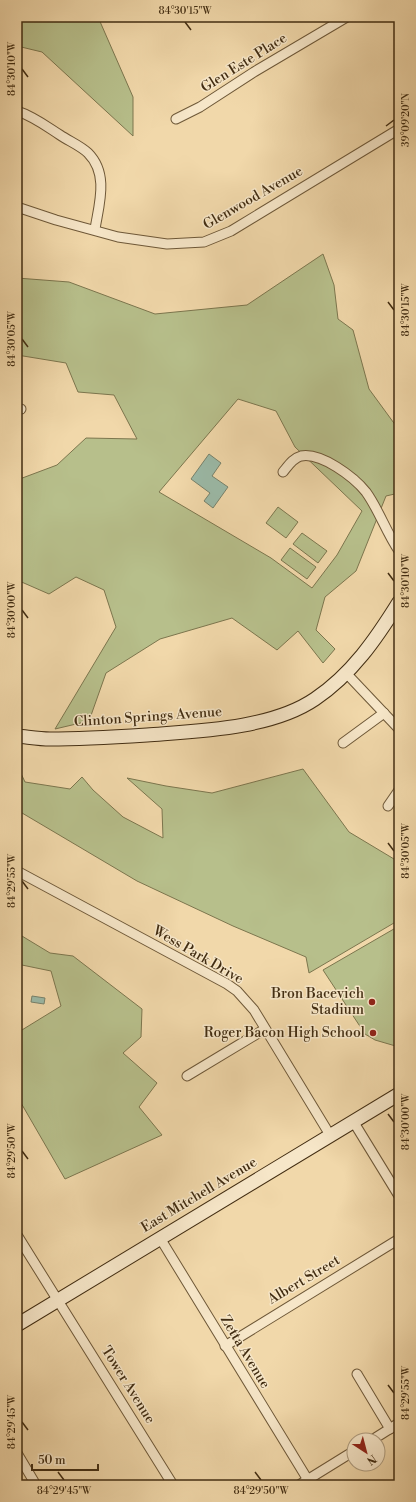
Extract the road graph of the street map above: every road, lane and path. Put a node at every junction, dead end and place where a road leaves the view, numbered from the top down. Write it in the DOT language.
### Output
graph roads {
  1 [pos="347,17"];
  2 [pos="17,111"];
  3 [pos="176,118"];
  4 [pos="399,130"];
  5 [pos="17,207"];
  6 [pos="94,229"];
  7 [pos="283,472"];
  8 [pos="399,551"];
  9 [pos="399,602"];
  10 [pos="346,673"];
  11 [pos="384,713"];
  12 [pos="399,729"];
  13 [pos="17,736"];
  14 [pos="342,743"];
  15 [pos="399,790"];
  16 [pos="388,806"];
  17 [pos="17,871"];
  18 [pos="265,1029"];
  19 [pos="187,1076"];
  20 [pos="399,1094"];
  21 [pos="353,1121"];
  22 [pos="330,1134"];
  23 [pos="399,1196"];
  24 [pos="17,1235"];
  25 [pos="160,1238"];
  26 [pos="399,1239"];
  27 [pos="57,1301"];
  28 [pos="17,1325"];
  29 [pos="225,1346"];
  30 [pos="357,1374"];
  31 [pos="399,1423"];
  32 [pos="390,1429"];
  33 [pos="385,1432"];
  34 [pos="17,1454"];
  35 [pos="346,1456"];
  36 [pos="303,1482"];
  37 [pos="36,1485"];
  38 [pos="173,1485"];
  1 -- 3 [label="street, Glen Este Place"];
  2 -- 6 [label="street"];
  4 -- 6 [label="street, Glenwood Avenue"];
  5 -- 6 [label="street, Glenwood Avenue"];
  7 -- 8 [label="street"];
  9 -- 10 [label="street, Clinton Springs Avenue"];
  10 -- 11 [label="street"];
  10 -- 13 [label="street, Clinton Springs Avenue"];
  11 -- 12 [label="street"];
  11 -- 14 [label="street"];
  15 -- 16 [label="street"];
  17 -- 18 [label="street, Wess Park Drive"];
  18 -- 19 [label="street"];
  18 -- 22 [label="street, Wess Park Drive"];
  20 -- 21 [label="street, East Mitchell Avenue"];
  21 -- 22 [label="street, East Mitchell Avenue"];
  21 -- 23 [label="street"];
  22 -- 25 [label="street, East Mitchell Avenue"];
  24 -- 27 [label="street, Tower Avenue"];
  25 -- 27 [label="street, East Mitchell Avenue"];
  25 -- 29 [label="street, Zetta Avenue"];
  26 -- 29 [label="street, Albert Street"];
  27 -- 28 [label="street, East Mitchell Avenue"];
  27 -- 38 [label="street, Tower Avenue"];
  29 -- 36 [label="street, Zetta Avenue"];
  30 -- 32 [label="street"];
  31 -- 32 [label="street"];
  32 -- 33 [label="street"];
  34 -- 37 [label="street"];
  35 -- 36 [label="street"];
}
